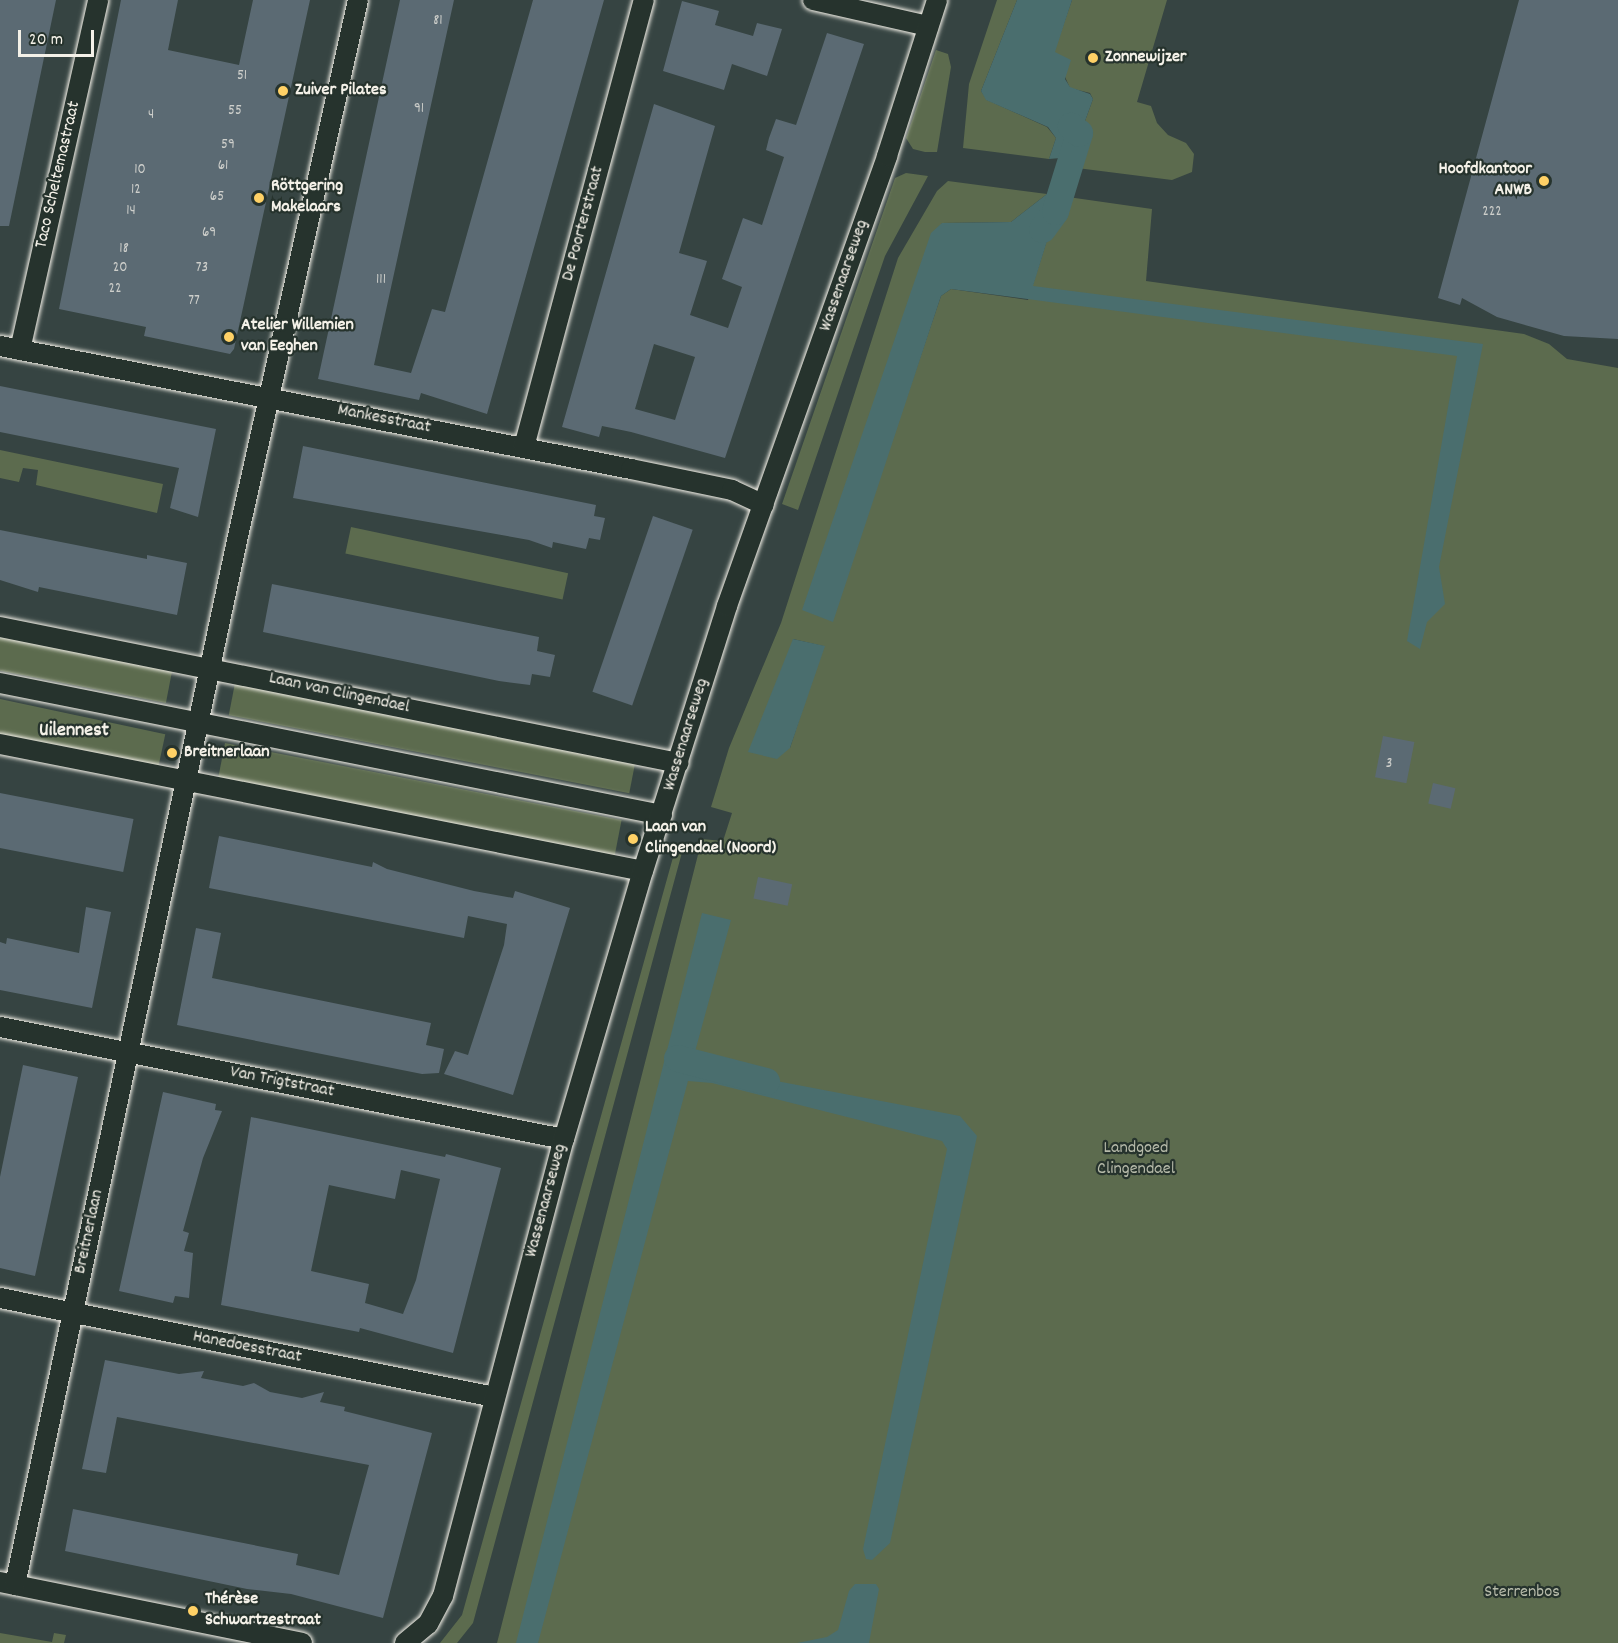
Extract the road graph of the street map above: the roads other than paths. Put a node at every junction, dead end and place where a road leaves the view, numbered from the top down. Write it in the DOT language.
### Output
graph roads {
  1 [pos="99,0"];
  2 [pos="358,0"];
  3 [pos="644,0"];
  4 [pos="813,0"];
  5 [pos="937,0"];
  6 [pos="928,26"];
  7 [pos="0,345"];
  8 [pos="20,350"];
  9 [pos="269,396"];
  10 [pos="524,447"];
  11 [pos="764,505"];
  12 [pos="0,627"];
  13 [pos="210,668"];
  14 [pos="0,683"];
  15 [pos="198,723"];
  16 [pos="0,744"];
  17 [pos="678,763"];
  18 [pos="185,781"];
  19 [pos="662,815"];
  20 [pos="644,871"];
  21 [pos="0,1027"];
  22 [pos="128,1053"];
  23 [pos="564,1139"];
  24 [pos="0,1298"];
  25 [pos="72,1313"];
  26 [pos="494,1397"];
  27 [pos="7,1584"];
  28 [pos="302,1643"];
  29 [pos="405,1643"];
  1 -- 8 [label="street, Taco Scheltemastraat"];
  2 -- 9 [label="street, Breitnerlaan"];
  3 -- 10 [label="street, De Poorterstraat"];
  4 -- 6 [label="street"];
  5 -- 6 [label="street, Wassenaarseweg"];
  6 -- 11 [label="street, Wassenaarseweg"];
  7 -- 8 [label="street, Mankesstraat"];
  8 -- 9 [label="street, Mankesstraat"];
  9 -- 10 [label="street, Mankesstraat"];
  9 -- 13 [label="street, Breitnerlaan"];
  10 -- 11 [label="street, Mankesstraat"];
  11 -- 17 [label="street, Wassenaarseweg"];
  12 -- 13 [label="street, Laan van Clingendael"];
  13 -- 15 [label="street, Breitnerlaan"];
  13 -- 17 [label="street, Laan van Clingendael"];
  14 -- 15 [label="street"];
  15 -- 18 [label="street, Breitnerlaan"];
  15 -- 19 [label="street"];
  16 -- 18 [label="street"];
  17 -- 19 [label="street, Wassenaarseweg"];
  18 -- 20 [label="street"];
  18 -- 22 [label="street, Breitnerlaan"];
  19 -- 20 [label="street, Wassenaarseweg"];
  20 -- 23 [label="street, Wassenaarseweg"];
  21 -- 22 [label="street, Van Trigtstraat"];
  22 -- 23 [label="street, Van Trigtstraat"];
  22 -- 25 [label="street, Breitnerlaan"];
  23 -- 26 [label="street, Wassenaarseweg"];
  24 -- 25 [label="street, Hanedoesstraat"];
  25 -- 26 [label="street, Hanedoesstraat"];
  25 -- 27 [label="street, Breitnerlaan"];
  26 -- 29 [label="street, Wassenaarseweg"];
  27 -- 28 [label="street"];
}
